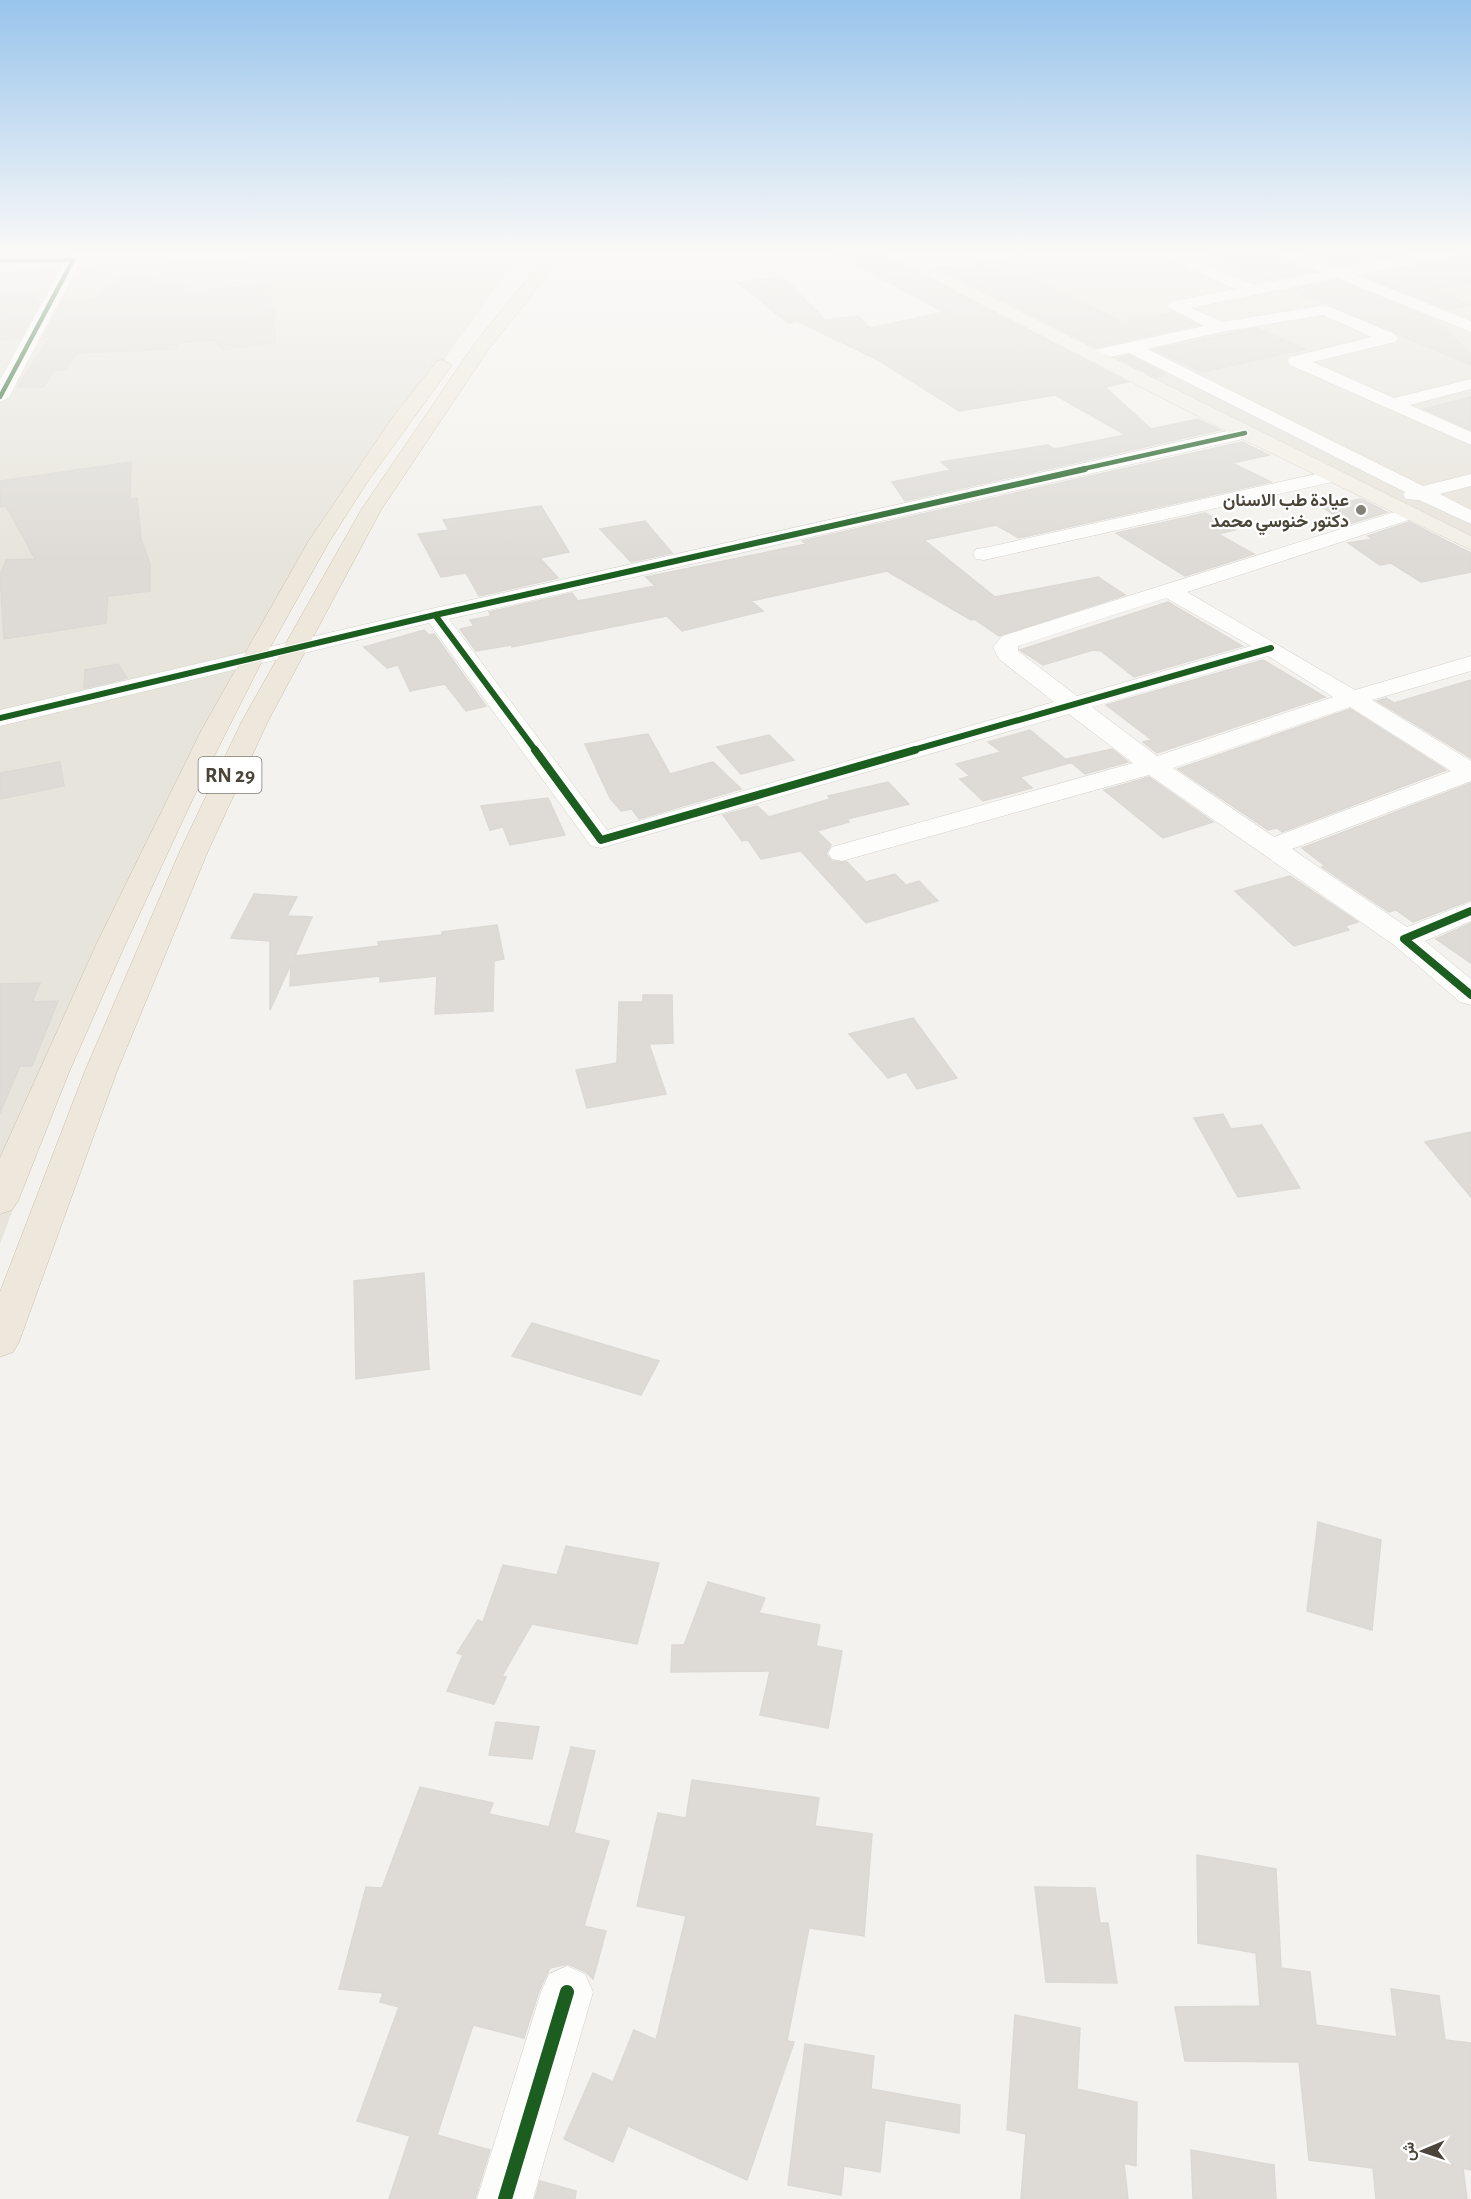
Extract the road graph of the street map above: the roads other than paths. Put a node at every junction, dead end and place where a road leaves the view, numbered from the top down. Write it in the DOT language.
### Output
graph roads {
  1 [pos="22,356"];
  2 [pos="453,356"];
  3 [pos="475,356"];
  4 [pos="1096,356"];
  5 [pos="1147,356"];
  6 [pos="1318,356"];
  7 [pos="1471,384"];
  8 [pos="0,397"];
  9 [pos="1394,405"];
  10 [pos="1245,433"];
  11 [pos="1471,440"];
  12 [pos="1334,476"];
  13 [pos="1471,480"];
  14 [pos="1388,502"];
  15 [pos="1416,503"];
  16 [pos="1471,518"];
  17 [pos="1471,544"];
  18 [pos="984,554"];
  19 [pos="1166,590"];
  20 [pos="435,615"];
  21 [pos="296,648"];
  22 [pos="1271,648"];
  23 [pos="251,660"];
  24 [pos="1471,663"];
  25 [pos="1350,699"];
  26 [pos="1072,707"];
  27 [pos="0,718"];
  28 [pos="1153,766"];
  29 [pos="1471,772"];
  30 [pos="1272,847"];
  31 [pos="842,853"];
  32 [pos="1471,911"];
  33 [pos="1404,939"];
  34 [pos="1471,995"];
  35 [pos="0,1201"];
  36 [pos="0,1342"];
  37 [pos="567,1992"];
  38 [pos="505,2199"];
  1 -- 8 [label="street"];
  2 -- 23 [label="highway, RN 29"];
  3 -- 21 [label="highway, RN 29"];
  4 -- 10 [label="main road"];
  5 -- 15 [label="street"];
  6 -- 9 [label="street"];
  7 -- 9 [label="street"];
  9 -- 11 [label="street"];
  10 -- 12 [label="main road"];
  10 -- 20 [label="street"];
  12 -- 14 [label="main road"];
  12 -- 18 [label="street"];
  13 -- 15 [label="street"];
  14 -- 15 [label="street"];
  15 -- 16 [label="street"];
  15 -- 17 [label="main road"];
  15 -- 19 [label="street"];
  19 -- 22 [label="street"];
  19 -- 26 [label="street"];
  20 -- 21 [label="street"];
  20 -- 26 [label="street"];
  21 -- 23 [label="street"];
  21 -- 36 [label="highway, RN 29"];
  22 -- 25 [label="street"];
  22 -- 26 [label="street"];
  23 -- 27 [label="street"];
  23 -- 35 [label="highway, RN 29"];
  24 -- 25 [label="street"];
  25 -- 28 [label="street"];
  25 -- 29 [label="street"];
  26 -- 28 [label="street"];
  28 -- 30 [label="street"];
  28 -- 31 [label="street"];
  29 -- 30 [label="street"];
  30 -- 33 [label="street"];
  32 -- 33 [label="street"];
  33 -- 34 [label="street"];
  37 -- 38 [label="street"];
}
